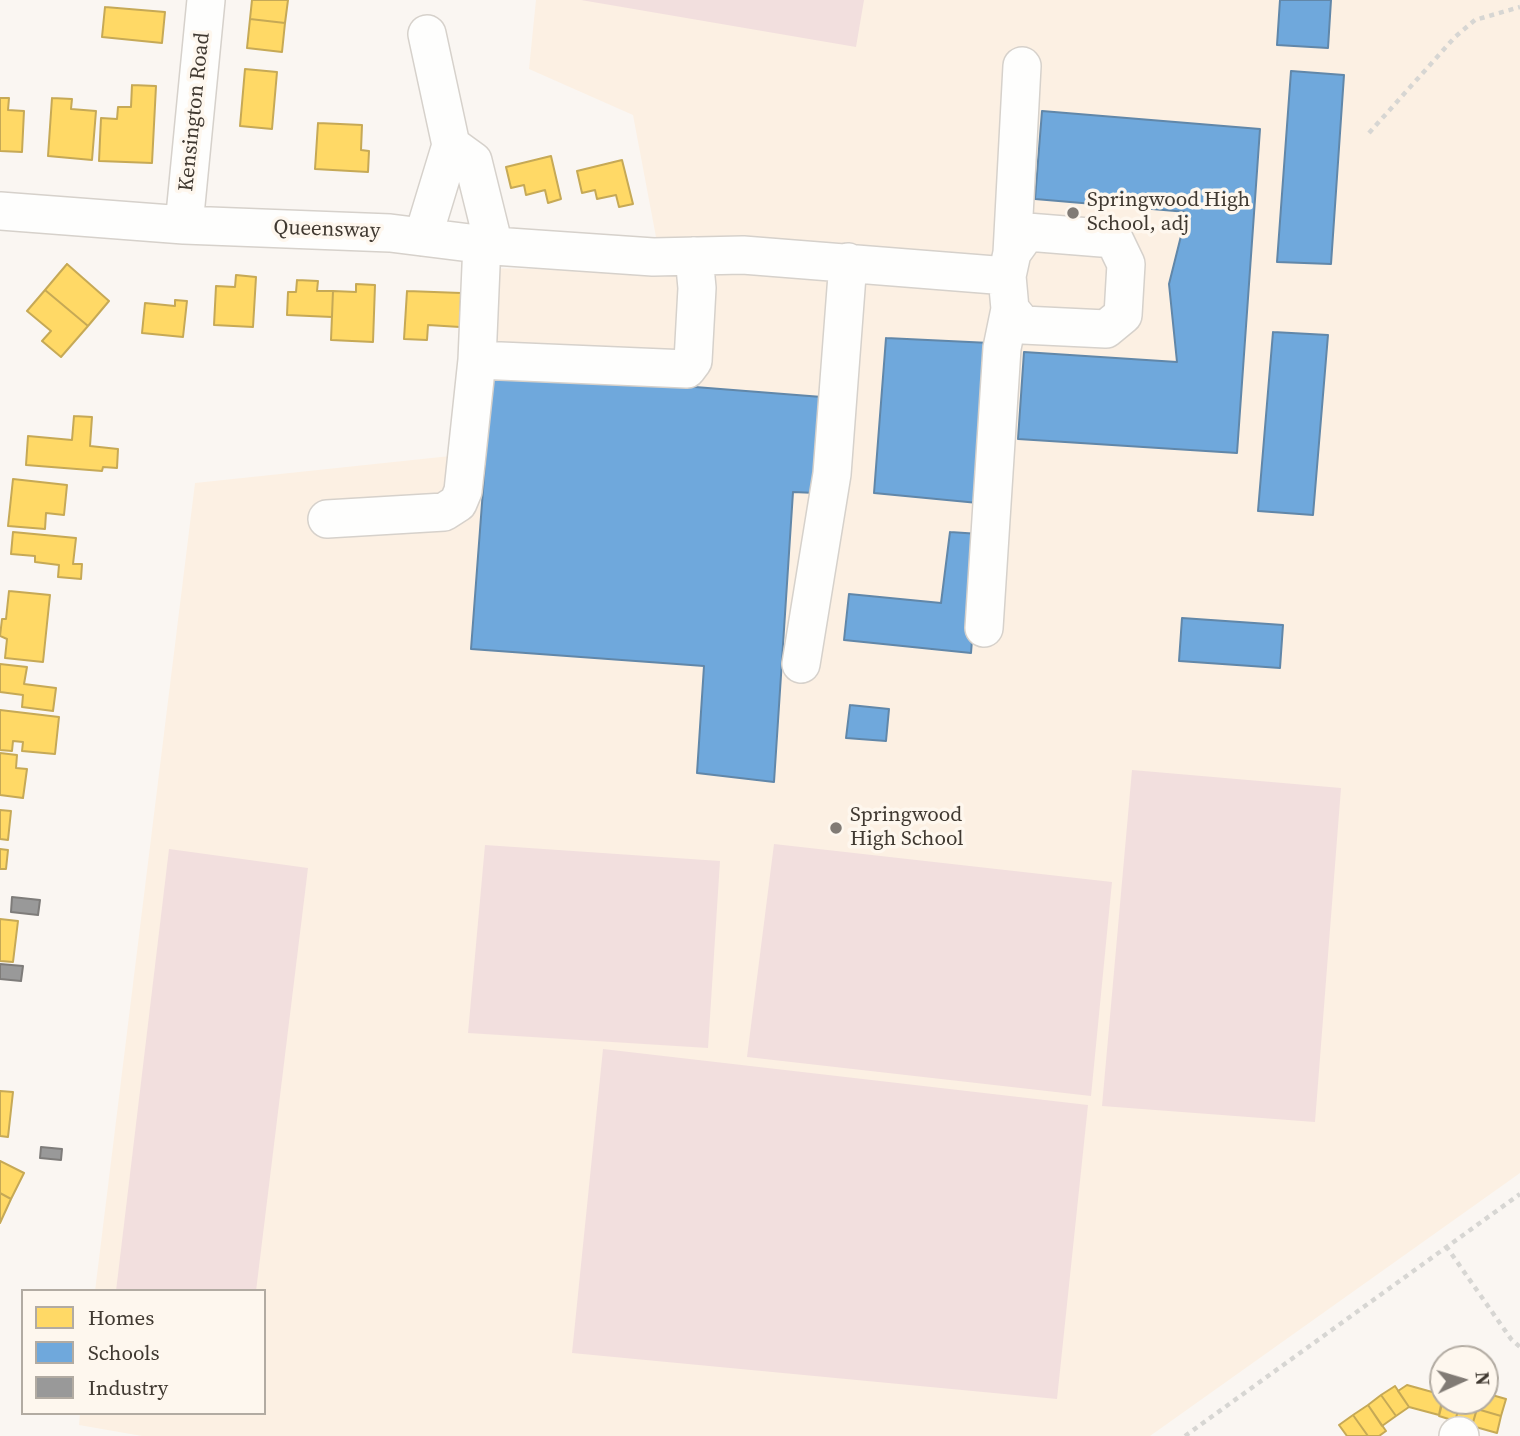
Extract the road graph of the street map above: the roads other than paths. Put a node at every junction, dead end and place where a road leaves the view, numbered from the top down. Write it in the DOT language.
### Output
graph roads {
  1 [pos="206,0"];
  2 [pos="427,34"];
  3 [pos="1022,66"];
  4 [pos="451,145"];
  5 [pos="0,211"];
  6 [pos="184,225"];
  7 [pos="423,237"];
  8 [pos="488,245"];
  9 [pos="694,256"];
  10 [pos="848,262"];
  11 [pos="1010,279"];
  12 [pos="477,360"];
  13 [pos="327,519"];
  14 [pos="984,628"];
  15 [pos="801,664"];
  1 -- 6 [label="street, Kensington Road"];
  2 -- 4 [label="street"];
  3 -- 11 [label="street"];
  4 -- 7 [label="street"];
  4 -- 8 [label="street"];
  5 -- 6 [label="street, Queensway"];
  6 -- 7 [label="street, Queensway"];
  7 -- 8 [label="street, Queensway"];
  8 -- 9 [label="street, Queensway"];
  8 -- 12 [label="street"];
  9 -- 10 [label="street, Queensway"];
  9 -- 12 [label="street"];
  10 -- 11 [label="street, Queensway"];
  10 -- 15 [label="street"];
  11 -- 14 [label="street"];
  12 -- 13 [label="street"];
}
